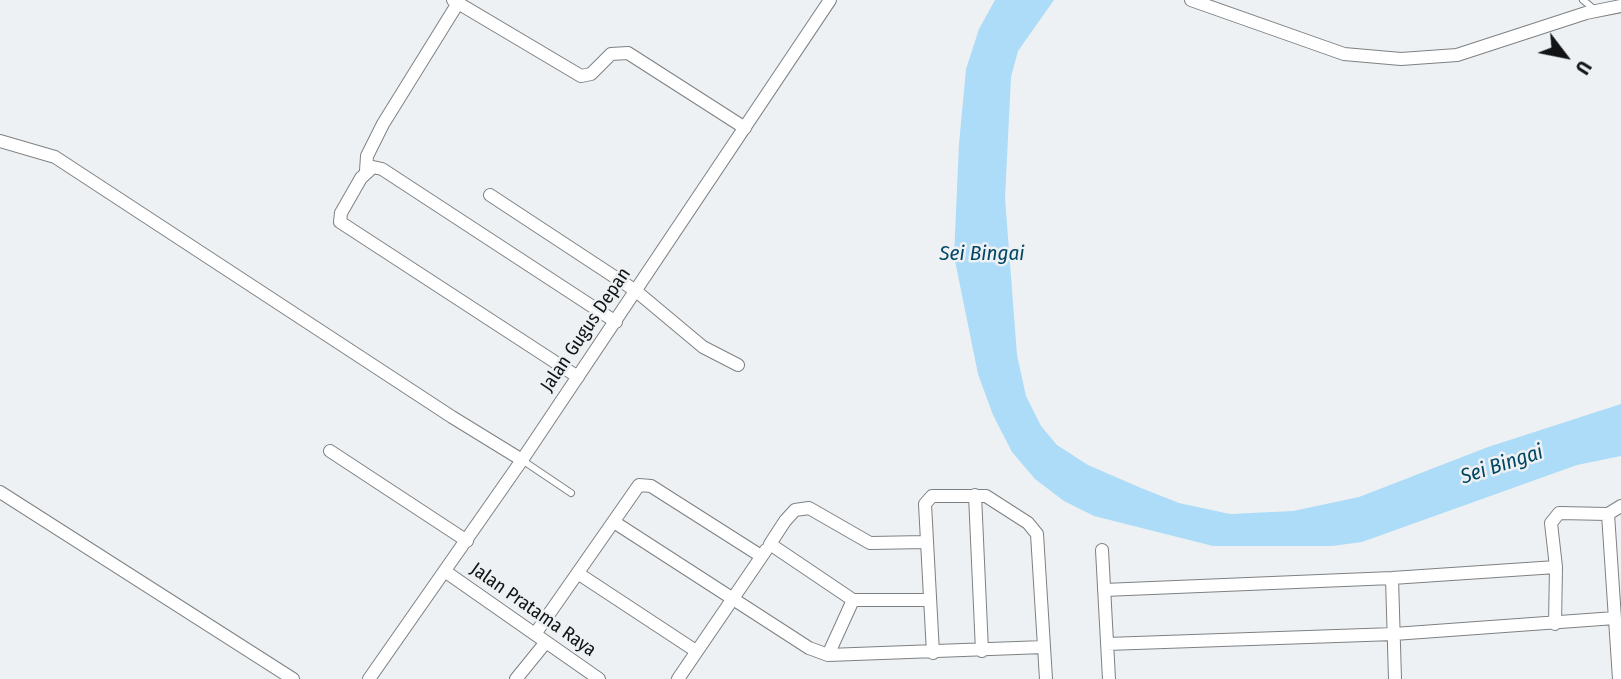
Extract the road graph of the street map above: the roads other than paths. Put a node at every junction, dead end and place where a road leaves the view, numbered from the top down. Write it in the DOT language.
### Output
graph roads {
  1 [pos="830,0"];
  2 [pos="1191,0"];
  3 [pos="1583,0"];
  4 [pos="456,1"];
  5 [pos="1621,6"];
  6 [pos="1597,11"];
  7 [pos="745,128"];
  8 [pos="0,141"];
  9 [pos="366,171"];
  10 [pos="490,195"];
  11 [pos="636,291"];
  12 [pos="616,322"];
  13 [pos="738,366"];
  14 [pos="578,377"];
  15 [pos="330,452"];
  16 [pos="522,460"];
  17 [pos="0,492"];
  18 [pos="571,492"];
  19 [pos="975,495"];
  20 [pos="1621,506"];
  21 [pos="1608,514"];
  22 [pos="614,522"];
  23 [pos="467,541"];
  24 [pos="926,542"];
  25 [pos="770,544"];
  26 [pos="1102,550"];
  27 [pos="761,556"];
  28 [pos="1556,568"];
  29 [pos="446,572"];
  30 [pos="579,574"];
  31 [pos="1392,578"];
  32 [pos="1104,590"];
  33 [pos="733,598"];
  34 [pos="853,600"];
  35 [pos="929,600"];
  36 [pos="1615,618"];
  37 [pos="1555,624"];
  38 [pos="535,634"];
  39 [pos="1394,634"];
  40 [pos="546,642"];
  41 [pos="1107,645"];
  42 [pos="1044,647"];
  43 [pos="982,651"];
  44 [pos="696,652"];
  45 [pos="933,653"];
  46 [pos="828,655"];
  47 [pos="293,679"];
  48 [pos="369,679"];
  49 [pos="516,679"];
  50 [pos="599,679"];
  51 [pos="678,679"];
  52 [pos="1046,679"];
  53 [pos="1109,679"];
  54 [pos="1395,679"];
  55 [pos="1619,679"];
  1 -- 7 [label="street, Jalan Gugus Depan"];
  2 -- 6 [label="street"];
  3 -- 6 [label="lane"];
  4 -- 7 [label="street"];
  4 -- 9 [label="street"];
  5 -- 6 [label="street"];
  7 -- 11 [label="street, Jalan Gugus Depan"];
  8 -- 16 [label="street"];
  9 -- 12 [label="street"];
  9 -- 14 [label="street"];
  10 -- 11 [label="street"];
  11 -- 12 [label="street, Jalan Gugus Depan"];
  11 -- 13 [label="street"];
  12 -- 14 [label="street, Jalan Gugus Depan"];
  14 -- 16 [label="street, Jalan Gugus Depan"];
  15 -- 23 [label="street"];
  16 -- 18 [label="lane"];
  16 -- 23 [label="street, Jalan Gugus Depan"];
  17 -- 47 [label="street"];
  19 -- 24 [label="street"];
  19 -- 42 [label="street"];
  19 -- 43 [label="street"];
  20 -- 21 [label="street"];
  21 -- 28 [label="street"];
  21 -- 36 [label="street"];
  22 -- 27 [label="street"];
  22 -- 30 [label="street"];
  22 -- 33 [label="street"];
  23 -- 29 [label="street, Jalan Gugus Depan"];
  24 -- 25 [label="street"];
  24 -- 35 [label="street"];
  25 -- 27 [label="street"];
  25 -- 34 [label="street"];
  26 -- 32 [label="street"];
  27 -- 33 [label="street"];
  28 -- 31 [label="street"];
  28 -- 37 [label="street"];
  29 -- 38 [label="street, Jalan Pratama Raya"];
  29 -- 48 [label="street, Jalan Gugus Depan"];
  30 -- 38 [label="street"];
  30 -- 44 [label="street"];
  31 -- 32 [label="street"];
  31 -- 39 [label="street"];
  32 -- 41 [label="street"];
  33 -- 44 [label="street"];
  33 -- 46 [label="street"];
  34 -- 35 [label="street"];
  34 -- 46 [label="street"];
  35 -- 45 [label="street"];
  36 -- 37 [label="street"];
  36 -- 55 [label="street"];
  37 -- 39 [label="street"];
  38 -- 40 [label="street, Jalan Pratama Raya"];
  39 -- 41 [label="street"];
  39 -- 54 [label="street"];
  40 -- 49 [label="street"];
  40 -- 50 [label="street, Jalan Pratama Raya"];
  41 -- 53 [label="street"];
  42 -- 43 [label="street"];
  42 -- 52 [label="street"];
  43 -- 45 [label="street"];
  44 -- 51 [label="street"];
  45 -- 46 [label="street"];
}
